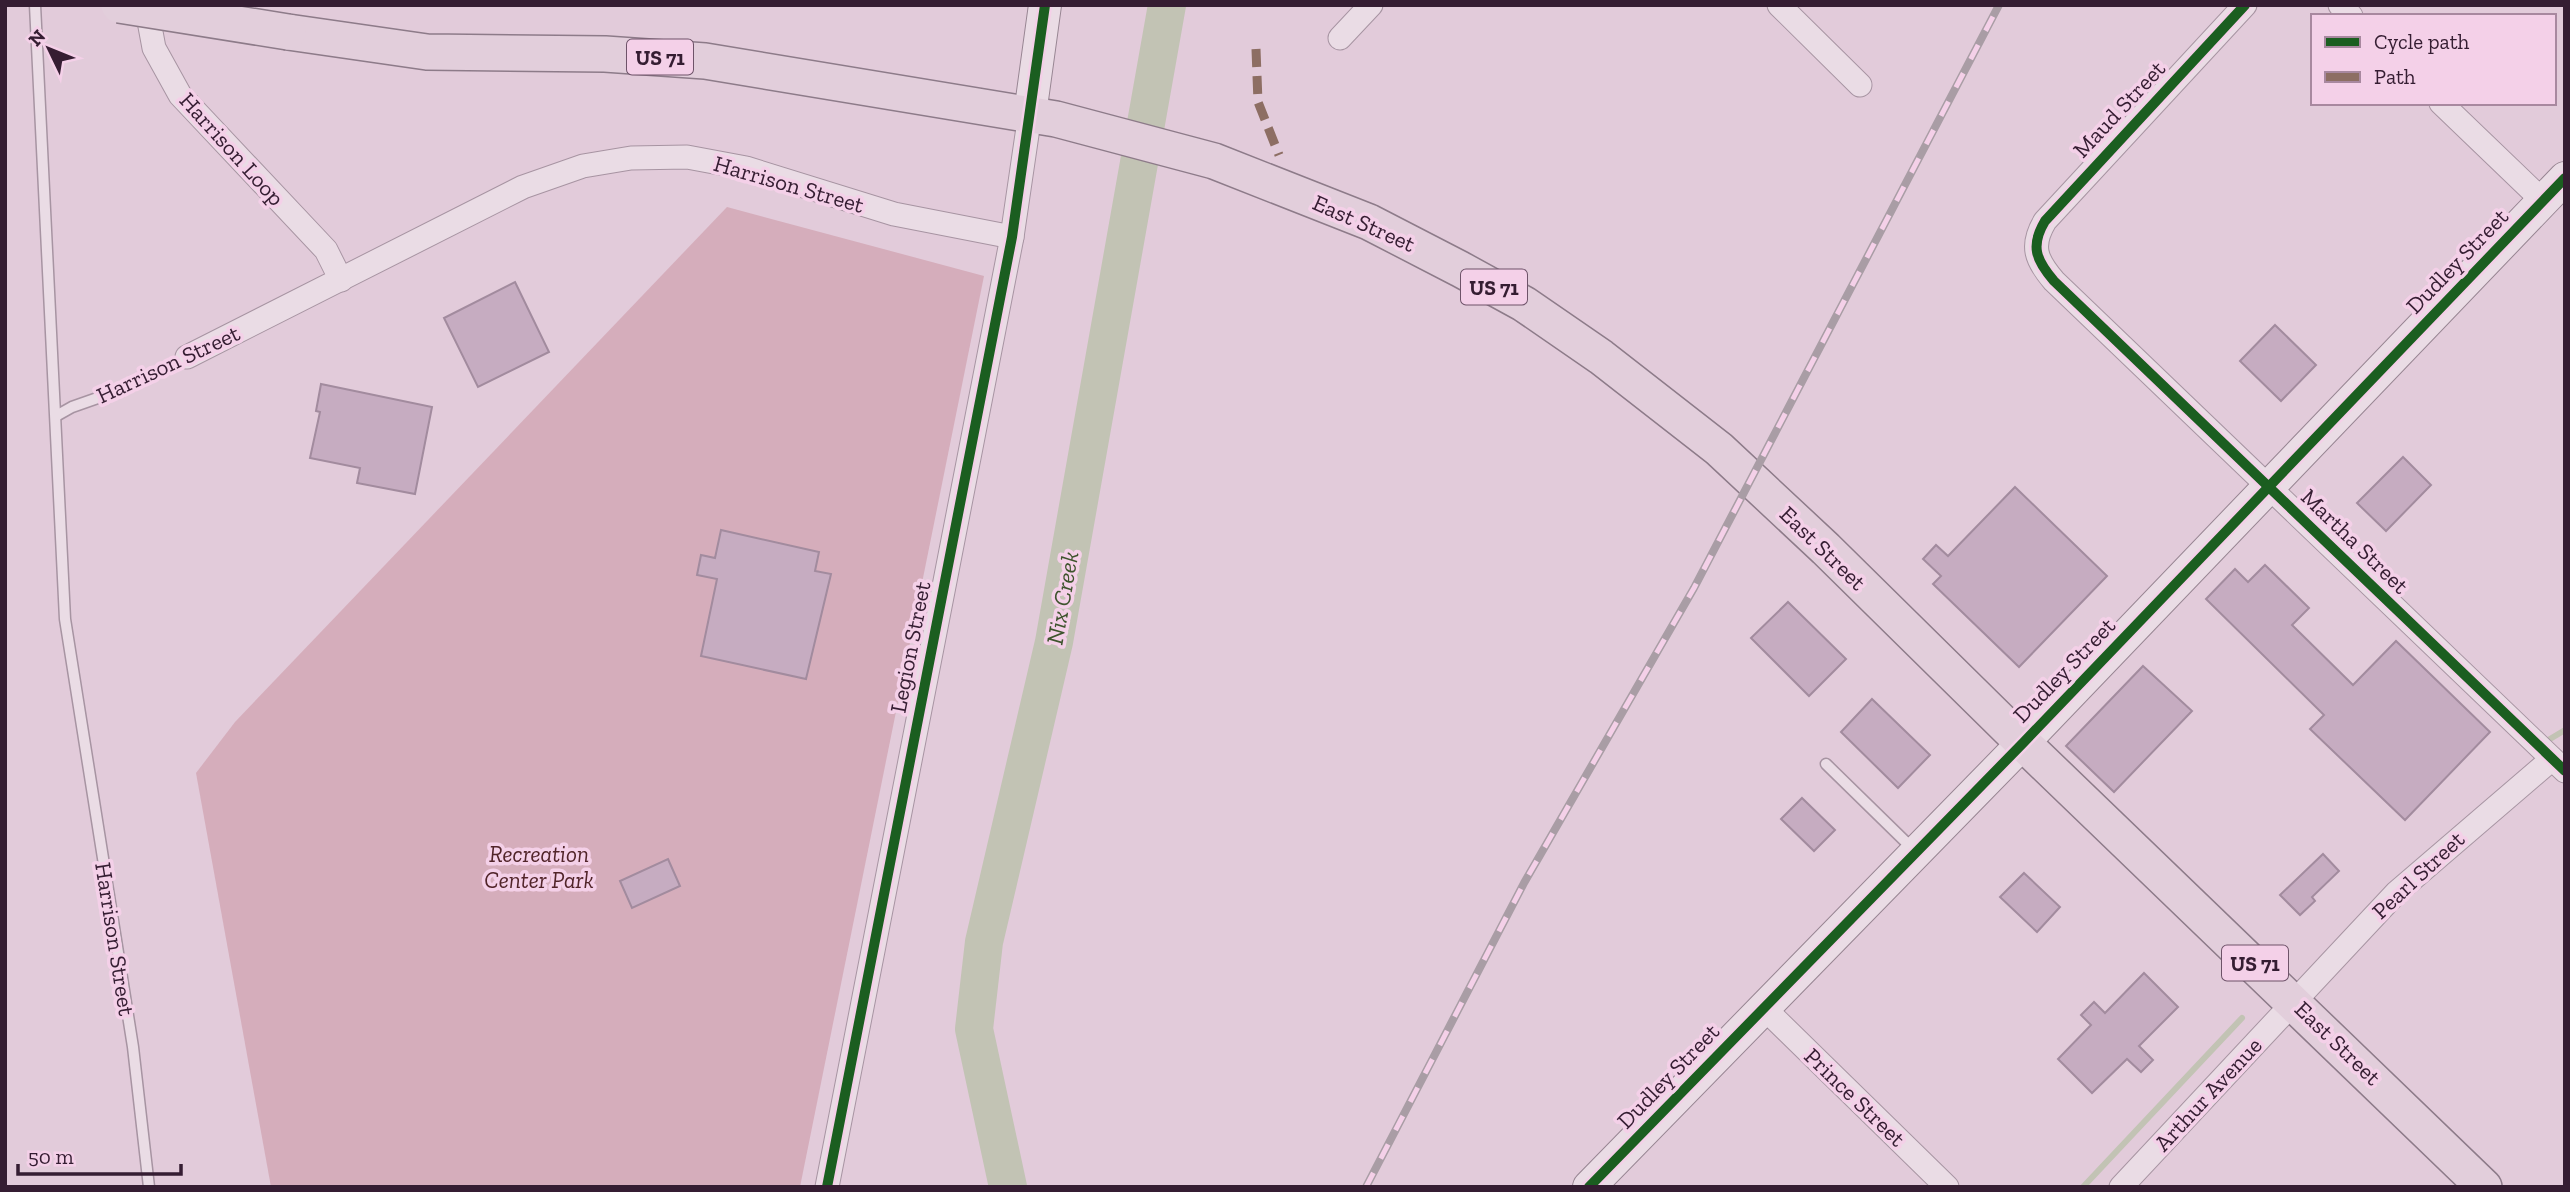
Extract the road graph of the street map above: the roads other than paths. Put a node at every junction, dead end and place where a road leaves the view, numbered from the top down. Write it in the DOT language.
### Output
graph roads {
  1 [pos="35,5"];
  2 [pos="119,5"];
  3 [pos="146,5"];
  4 [pos="1045,5"];
  5 [pos="1371,5"];
  6 [pos="1780,5"];
  7 [pos="2245,5"];
  8 [pos="1340,38"];
  9 [pos="1860,86"];
  10 [pos="2443,105"];
  11 [pos="1043,117"];
  12 [pos="2565,178"];
  13 [pos="2543,201"];
  14 [pos="1012,237"];
  15 [pos="2034,248"];
  16 [pos="341,280"];
  17 [pos="187,357"];
  18 [pos="56,416"];
  19 [pos="2269,487"];
  20 [pos="2023,743"];
  21 [pos="1826,764"];
  22 [pos="2558,765"];
  23 [pos="1916,852"];
  24 [pos="2295,1002"];
  25 [pos="1764,1008"];
  26 [pos="149,1187"];
  27 [pos="827,1187"];
  28 [pos="1589,1187"];
  29 [pos="1947,1187"];
  30 [pos="2121,1187"];
  31 [pos="2484,1187"];
  1 -- 18 [label="lane"];
  2 -- 11 [label="main road, US 71, bridge"];
  3 -- 16 [label="street, Harrison Loop"];
  4 -- 11 [label="street"];
  5 -- 8 [label="street"];
  6 -- 9 [label="street"];
  7 -- 15 [label="street, Maud Street"];
  10 -- 13 [label="street"];
  11 -- 14 [label="street, Legion Street"];
  11 -- 20 [label="main road, East Street / US 71"];
  12 -- 13 [label="street, Dudley Street"];
  13 -- 19 [label="street, Dudley Street"];
  14 -- 16 [label="street, Harrison Street"];
  14 -- 27 [label="street, Legion Street"];
  15 -- 19 [label="street, Martha Street"];
  16 -- 17 [label="street, Harrison Street"];
  17 -- 18 [label="lane, Harrison Street"];
  18 -- 26 [label="lane, Harrison Street"];
  19 -- 20 [label="street, Dudley Street"];
  19 -- 22 [label="street, Martha Street"];
  20 -- 23 [label="street, Dudley Street"];
  20 -- 24 [label="main road, East Street / US 71"];
  21 -- 23 [label="lane"];
  22 -- 24 [label="street, Pearl Street"];
  23 -- 25 [label="street, Dudley Street"];
  24 -- 30 [label="street, Arthur Avenue"];
  24 -- 31 [label="main road, East Street / US 71"];
  25 -- 28 [label="street, Dudley Street"];
  25 -- 29 [label="street, Prince Street"];
}
